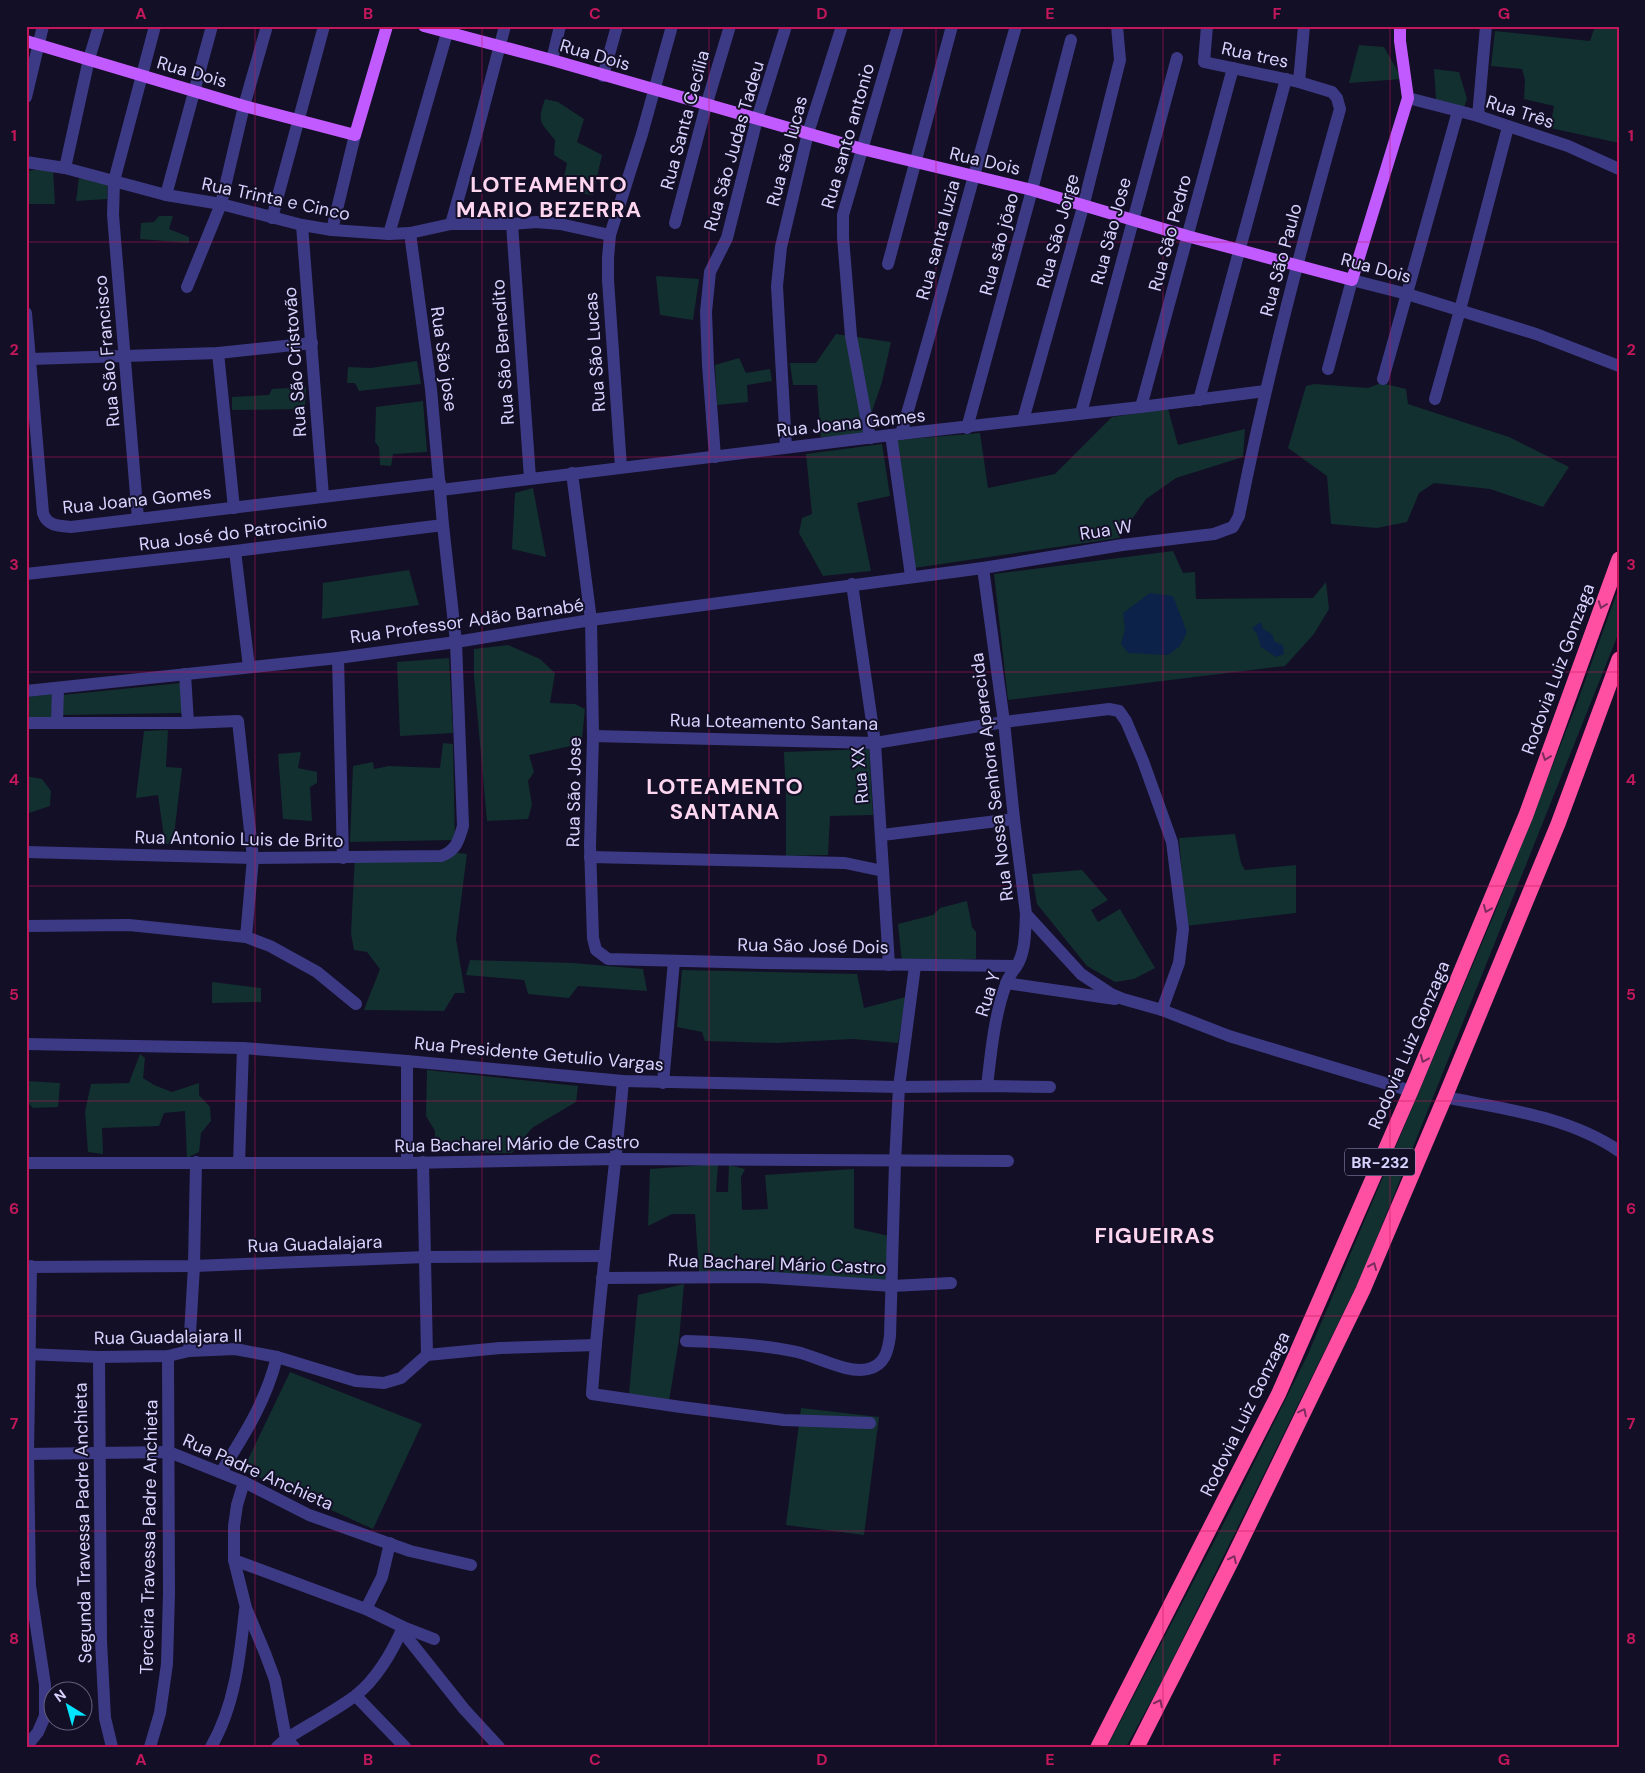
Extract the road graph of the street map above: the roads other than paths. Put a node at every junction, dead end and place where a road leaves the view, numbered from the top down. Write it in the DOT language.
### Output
graph roads {
  1 [pos="44,26"];
  2 [pos="99,26"];
  3 [pos="155,26"];
  4 [pos="212,26"];
  5 [pos="267,26"];
  6 [pos="324,26"];
  7 [pos="387,26"];
  8 [pos="424,26"];
  9 [pos="505,26"];
  10 [pos="560,26"];
  11 [pos="617,26"];
  12 [pos="672,26"];
  13 [pos="730,26"];
  14 [pos="786,26"];
  15 [pos="842,26"];
  16 [pos="898,26"];
  17 [pos="952,26"];
  18 [pos="1016,26"];
  19 [pos="1118,26"];
  20 [pos="1207,26"];
  21 [pos="1304,26"];
  22 [pos="1400,26"];
  23 [pos="1486,26"];
  24 [pos="448,29"];
  25 [pos="1071,40"];
  26 [pos="32,43"];
  27 [pos="501,46"];
  28 [pos="1177,58"];
  29 [pos="89,59"];
  30 [pos="552,60"];
  31 [pos="1233,68"];
  32 [pos="142,76"];
  33 [pos="603,76"];
  34 [pos="1293,80"];
  35 [pos="193,90"];
  36 [pos="654,90"];
  37 [pos="26,97"];
  38 [pos="1408,98"];
  39 [pos="707,104"];
  40 [pos="244,106"];
  41 [pos="1458,111"];
  42 [pos="1478,116"];
  43 [pos="298,119"];
  44 [pos="757,119"];
  45 [pos="1508,128"];
  46 [pos="808,133"];
  47 [pos="356,135"];
  48 [pos="862,149"];
  49 [pos="26,162"];
  50 [pos="914,162"];
  51 [pos="65,168"];
  52 [pos="1619,169"];
  53 [pos="973,176"];
  54 [pos="114,181"];
  55 [pos="1032,190"];
  56 [pos="166,195"];
  57 [pos="221,204"];
  58 [pos="1083,206"];
  59 [pos="272,218"];
  60 [pos="1132,219"];
  61 [pos="675,223"];
  62 [pos="450,224"];
  63 [pos="512,224"];
  64 [pos="302,225"];
  65 [pos="332,230"];
  66 [pos="410,233"];
  67 [pos="389,234"];
  68 [pos="610,235"];
  69 [pos="1187,236"];
  70 [pos="1240,250"];
  71 [pos="888,264"];
  72 [pos="1296,265"];
  73 [pos="1352,280"];
  74 [pos="187,287"];
  75 [pos="1406,294"];
  76 [pos="1460,310"];
  77 [pos="26,313"];
  78 [pos="312,343"];
  79 [pos="218,354"];
  80 [pos="125,356"];
  81 [pos="31,359"];
  82 [pos="1619,366"];
  83 [pos="1328,369"];
  84 [pos="1383,379"];
  85 [pos="1265,390"];
  86 [pos="1435,399"];
  87 [pos="1199,400"];
  88 [pos="1141,407"];
  89 [pos="1081,413"];
  90 [pos="1023,420"];
  91 [pos="967,428"];
  92 [pos="896,434"];
  93 [pos="870,438"];
  94 [pos="786,448"];
  95 [pos="715,457"];
  96 [pos="621,467"];
  97 [pos="572,473"];
  98 [pos="530,478"];
  99 [pos="440,487"];
  100 [pos="323,496"];
  101 [pos="234,508"];
  102 [pos="138,519"];
  103 [pos="443,525"];
  104 [pos="1233,527"];
  105 [pos="235,552"];
  106 [pos="1619,559"];
  107 [pos="983,568"];
  108 [pos="26,574"];
  109 [pos="911,576"];
  110 [pos="852,584"];
  111 [pos="591,620"];
  112 [pos="456,642"];
  113 [pos="338,658"];
  114 [pos="1619,659"];
  115 [pos="249,667"];
  116 [pos="185,674"];
  117 [pos="58,688"];
  118 [pos="26,690"];
  119 [pos="57,722"];
  120 [pos="1004,722"];
  121 [pos="26,723"];
  122 [pos="188,723"];
  123 [pos="593,736"];
  124 [pos="875,742"];
  125 [pos="1014,819"];
  126 [pos="882,835"];
  127 [pos="26,852"];
  128 [pos="451,852"];
  129 [pos="253,858"];
  130 [pos="343,858"];
  131 [pos="590,858"];
  132 [pos="883,871"];
  133 [pos="1026,914"];
  134 [pos="26,926"];
  135 [pos="246,936"];
  136 [pos="608,959"];
  137 [pos="674,961"];
  138 [pos="890,965"];
  139 [pos="915,966"];
  140 [pos="1016,966"];
  141 [pos="1006,983"];
  142 [pos="1123,999"];
  143 [pos="356,1004"];
  144 [pos="1162,1010"];
  145 [pos="26,1044"];
  146 [pos="243,1048"];
  147 [pos="407,1061"];
  148 [pos="623,1081"];
  149 [pos="663,1083"];
  150 [pos="987,1086"];
  151 [pos="899,1087"];
  152 [pos="1050,1087"];
  153 [pos="1411,1091"];
  154 [pos="1445,1097"];
  155 [pos="1618,1150"];
  156 [pos="616,1159"];
  157 [pos="1008,1161"];
  158 [pos="196,1162"];
  159 [pos="423,1162"];
  160 [pos="895,1162"];
  161 [pos="26,1163"];
  162 [pos="239,1163"];
  163 [pos="407,1163"];
  164 [pos="605,1256"];
  165 [pos="426,1257"];
  166 [pos="29,1266"];
  167 [pos="194,1266"];
  168 [pos="602,1278"];
  169 [pos="950,1283"];
  170 [pos="892,1286"];
  171 [pos="686,1341"];
  172 [pos="596,1345"];
  173 [pos="189,1351"];
  174 [pos="27,1354"];
  175 [pos="427,1355"];
  176 [pos="168,1356"];
  177 [pos="99,1357"];
  178 [pos="277,1357"];
  179 [pos="870,1423"];
  180 [pos="99,1452"];
  181 [pos="169,1452"];
  182 [pos="27,1454"];
  183 [pos="221,1472"];
  184 [pos="244,1482"];
  185 [pos="390,1543"];
  186 [pos="234,1560"];
  187 [pos="470,1565"];
  188 [pos="246,1608"];
  189 [pos="366,1609"];
  190 [pos="402,1629"];
  191 [pos="434,1639"];
  192 [pos="356,1696"];
  193 [pos="285,1744"];
  194 [pos="26,1747"];
  195 [pos="112,1747"];
  196 [pos="150,1747"];
  197 [pos="211,1747"];
  198 [pos="405,1747"];
  199 [pos="499,1747"];
  200 [pos="1098,1747"];
  201 [pos="1136,1747"];
  1 -- 26 [label="street"];
  2 -- 29 [label="street"];
  3 -- 32 [label="street, Rua São Francisco"];
  4 -- 35 [label="street"];
  5 -- 40 [label="street"];
  6 -- 43 [label="street"];
  7 -- 47 [label="main road"];
  8 -- 24 [label="main road, Rua Dois"];
  9 -- 27 [label="street"];
  10 -- 30 [label="street"];
  11 -- 33 [label="street"];
  12 -- 36 [label="street, Rua São Lucas"];
  13 -- 39 [label="street, Rua Santa Cecília"];
  14 -- 44 [label="street, Rua São Judas Tadeu"];
  15 -- 46 [label="street, Rua são lucas"];
  16 -- 48 [label="street, Rua santo antonio"];
  17 -- 50 [label="street"];
  18 -- 53 [label="street, Rua santa luzia"];
  19 -- 58 [label="street, Rua São Jorge"];
  20 -- 31 [label="street, Rua tres"];
  21 -- 34 [label="street"];
  22 -- 38 [label="main road"];
  23 -- 42 [label="street"];
  24 -- 27 [label="main road, Rua Dois"];
  24 -- 67 [label="street"];
  25 -- 55 [label="street, Rua são jõao"];
  26 -- 29 [label="main road, Rua Dois"];
  26 -- 37 [label="street"];
  27 -- 30 [label="main road, Rua Dois"];
  27 -- 62 [label="street"];
  28 -- 60 [label="street, Rua São Jose"];
  29 -- 32 [label="main road, Rua Dois"];
  29 -- 51 [label="street"];
  30 -- 33 [label="main road, Rua Dois"];
  31 -- 34 [label="street, Rua tres"];
  31 -- 69 [label="street, Rua São Pedro"];
  32 -- 35 [label="main road, Rua Dois"];
  32 -- 54 [label="street, Rua São Francisco"];
  33 -- 36 [label="main road, Rua Dois"];
  34 -- 70 [label="street"];
  34 -- 72 [label="street, Rua São Paulo"];
  35 -- 40 [label="main road, Rua Dois"];
  35 -- 56 [label="street"];
  36 -- 39 [label="main road, Rua Dois"];
  36 -- 68 [label="street, Rua São Lucas"];
  38 -- 41 [label="street, Rua Três"];
  38 -- 73 [label="main road"];
  39 -- 44 [label="main road, Rua Dois"];
  39 -- 61 [label="street, Rua Santa Cecília"];
  40 -- 43 [label="main road, Rua Dois"];
  40 -- 57 [label="street"];
  41 -- 42 [label="street, Rua Três"];
  41 -- 75 [label="street"];
  42 -- 45 [label="street, Rua Três"];
  43 -- 47 [label="main road, Rua Dois"];
  43 -- 59 [label="street"];
  44 -- 46 [label="main road, Rua Dois"];
  44 -- 95 [label="street, Rua São Judas Tadeu"];
  45 -- 52 [label="street, Rua Três"];
  45 -- 76 [label="street"];
  46 -- 48 [label="main road, Rua Dois"];
  46 -- 94 [label="street, Rua são lucas"];
  47 -- 65 [label="street"];
  48 -- 50 [label="main road, Rua Dois"];
  48 -- 93 [label="street, Rua santo antonio"];
  49 -- 51 [label="street, Rua Trinta e Cinco"];
  50 -- 53 [label="main road, Rua Dois"];
  50 -- 71 [label="street"];
  51 -- 54 [label="street, Rua Trinta e Cinco"];
  53 -- 55 [label="main road, Rua Dois"];
  53 -- 92 [label="street, Rua santa luzia"];
  54 -- 56 [label="street, Rua Trinta e Cinco"];
  54 -- 80 [label="street, Rua São Francisco"];
  55 -- 58 [label="main road, Rua Dois"];
  55 -- 91 [label="street, Rua são jõao"];
  56 -- 57 [label="street, Rua Trinta e Cinco"];
  57 -- 59 [label="street, Rua Trinta e Cinco"];
  57 -- 74 [label="street"];
  58 -- 60 [label="main road, Rua Dois"];
  58 -- 90 [label="street, Rua São Jorge"];
  59 -- 64 [label="street, Rua Trinta e Cinco"];
  60 -- 69 [label="main road, Rua Dois"];
  60 -- 89 [label="street, Rua São Jose"];
  62 -- 63 [label="street, Rua Trinta e Cinco"];
  62 -- 66 [label="street, Rua Trinta e Cinco"];
  63 -- 68 [label="street, Rua Trinta e Cinco"];
  63 -- 98 [label="street, Rua São Benedito"];
  64 -- 65 [label="street, Rua Trinta e Cinco"];
  64 -- 78 [label="street, Rua São Cristovão"];
  65 -- 67 [label="street, Rua Trinta e Cinco"];
  66 -- 67 [label="street, Rua Trinta e Cinco"];
  66 -- 99 [label="street, Rua São jose"];
  68 -- 96 [label="street, Rua São Lucas"];
  69 -- 70 [label="main road, Rua Dois"];
  69 -- 88 [label="street, Rua São Pedro"];
  70 -- 72 [label="main road, Rua Dois"];
  70 -- 87 [label="street"];
  72 -- 73 [label="main road, Rua Dois"];
  72 -- 85 [label="street, Rua São Paulo"];
  73 -- 75 [label="street, Rua Dois"];
  73 -- 83 [label="street"];
  75 -- 76 [label="street, Rua Dois"];
  75 -- 84 [label="street"];
  76 -- 82 [label="street, Rua Dois"];
  76 -- 86 [label="street"];
  77 -- 81 [label="street, Rua Joana Gomes"];
  78 -- 79 [label="street"];
  78 -- 100 [label="street, Rua São Cristovão"];
  79 -- 80 [label="street"];
  79 -- 101 [label="street"];
  80 -- 81 [label="street"];
  80 -- 102 [label="street, Rua São Francisco"];
  81 -- 102 [label="street, Rua Joana Gomes"];
  85 -- 87 [label="street, Rua Joana Gomes"];
  85 -- 104 [label="street, Rua São Paulo"];
  87 -- 88 [label="street, Rua Joana Gomes"];
  88 -- 89 [label="street, Rua Joana Gomes"];
  89 -- 90 [label="street, Rua Joana Gomes"];
  90 -- 91 [label="street, Rua Joana Gomes"];
  91 -- 92 [label="street, Rua Joana Gomes"];
  92 -- 93 [label="street, Rua Joana Gomes"];
  92 -- 109 [label="street"];
  93 -- 94 [label="street, Rua Joana Gomes"];
  94 -- 95 [label="street, Rua Joana Gomes"];
  95 -- 96 [label="street, Rua Joana Gomes"];
  96 -- 97 [label="street, Rua Joana Gomes"];
  97 -- 98 [label="street, Rua Joana Gomes"];
  97 -- 111 [label="street, Rua São Jose"];
  98 -- 99 [label="street, Rua Joana Gomes"];
  99 -- 100 [label="street, Rua Joana Gomes"];
  99 -- 103 [label="street, Rua São jose"];
  100 -- 101 [label="street, Rua Joana Gomes"];
  101 -- 102 [label="street, Rua Joana Gomes"];
  103 -- 105 [label="street, Rua José do Patrocinio"];
  103 -- 112 [label="street, Rua São jose"];
  104 -- 107 [label="street, Rua W"];
  105 -- 108 [label="street, Rua José do Patrocinio"];
  105 -- 115 [label="street"];
  106 -- 153 [label="highway, Rodovia Luiz Gonzaga / BR-232, one-way"];
  107 -- 109 [label="street"];
  107 -- 120 [label="street, Rua Nossa Senhora Aparecida"];
  109 -- 110 [label="street, Rua Professor Adão Barnabé"];
  110 -- 111 [label="street, Rua Professor Adão Barnabé"];
  110 -- 124 [label="street, Rua XX"];
  111 -- 112 [label="street, Rua Professor Adão Barnabé"];
  111 -- 123 [label="street, Rua São Jose"];
  112 -- 113 [label="street, Rua Professor Adão Barnabé"];
  112 -- 128 [label="street, Rua São jose"];
  113 -- 115 [label="street, Rua Professor Adão Barnabé"];
  113 -- 130 [label="street"];
  114 -- 154 [label="highway, BR-232"];
  115 -- 116 [label="street, Rua Professor Adão Barnabé"];
  116 -- 117 [label="street, Rua Professor Adão Barnabé"];
  116 -- 122 [label="street"];
  117 -- 118 [label="street, Rua Professor Adão Barnabé"];
  117 -- 119 [label="street"];
  119 -- 121 [label="street"];
  119 -- 122 [label="street"];
  120 -- 124 [label="street, Rua Loteamento Santana"];
  120 -- 125 [label="street, Rua Nossa Senhora Aparecida"];
  120 -- 144 [label="street, Rua Loteamento Santana"];
  122 -- 129 [label="street"];
  123 -- 124 [label="street, Rua Loteamento Santana"];
  123 -- 131 [label="street, Rua São Jose"];
  124 -- 126 [label="street, Rua XX"];
  125 -- 126 [label="street"];
  125 -- 133 [label="street, Rua Nossa Senhora Aparecida"];
  126 -- 132 [label="street, Rua XX"];
  127 -- 129 [label="street, Rua Antonio Luis de Brito"];
  128 -- 130 [label="street, Rua Antonio Luis de Brito"];
  129 -- 130 [label="street, Rua Antonio Luis de Brito"];
  129 -- 135 [label="street"];
  131 -- 132 [label="street"];
  131 -- 136 [label="street, Rua São Jose"];
  132 -- 138 [label="street, Rua XX"];
  133 -- 140 [label="street, Rua Y"];
  133 -- 142 [label="street, Rua Nossa Senhora Aparecida"];
  134 -- 135 [label="street"];
  135 -- 143 [label="street"];
  136 -- 137 [label="street, Rua São José Dois"];
  137 -- 138 [label="street, Rua São José Dois"];
  137 -- 149 [label="street"];
  138 -- 139 [label="street, Rua São José Dois"];
  139 -- 140 [label="street, Rua São José Dois"];
  139 -- 151 [label="street"];
  140 -- 141 [label="street, Rua Y"];
  141 -- 142 [label="street"];
  141 -- 150 [label="street, Rua Y"];
  142 -- 144 [label="street, Rua Nossa Senhora Aparecida"];
  144 -- 153 [label="street, Rua Nossa Senhora Aparecida"];
  145 -- 146 [label="street, Rua Presidente Getulio Vargas"];
  146 -- 147 [label="street, Rua Presidente Getulio Vargas"];
  146 -- 162 [label="street"];
  147 -- 148 [label="street, Rua Presidente Getulio Vargas"];
  147 -- 163 [label="street"];
  148 -- 149 [label="street, Rua Presidente Getulio Vargas"];
  148 -- 156 [label="street"];
  149 -- 151 [label="street, Rua Presidente Getulio Vargas"];
  150 -- 151 [label="street, Rua Presidente Getulio Vargas"];
  150 -- 152 [label="street, Rua Presidente Getulio Vargas"];
  151 -- 160 [label="street"];
  153 -- 200 [label="highway, Rodovia Luiz Gonzaga / BR-232"];
  154 -- 155 [label="street"];
  201 -- 154 [label="highway, BR-232, one-way"];
  156 -- 159 [label="street, Rua Bacharel Mário de Castro"];
  156 -- 160 [label="street, Rua Bacharel Mário de Castro"];
  156 -- 164 [label="street"];
  157 -- 160 [label="street, Rua Bacharel Mário de Castro"];
  158 -- 161 [label="street, Rua Bacharel Mário de Castro"];
  158 -- 162 [label="street, Rua Bacharel Mário de Castro"];
  158 -- 167 [label="street"];
  159 -- 163 [label="street, Rua Bacharel Mário de Castro"];
  159 -- 165 [label="street"];
  160 -- 170 [label="street"];
  162 -- 163 [label="street, Rua Bacharel Mário de Castro"];
  164 -- 165 [label="street, Rua Guadalajara"];
  164 -- 168 [label="street"];
  165 -- 167 [label="street, Rua Guadalajara"];
  165 -- 175 [label="street"];
  166 -- 167 [label="street, Rua Guadalajara"];
  166 -- 174 [label="street"];
  167 -- 173 [label="street"];
  168 -- 170 [label="street, Rua Bacharel Mário Castro"];
  168 -- 172 [label="street"];
  169 -- 170 [label="street, Rua Bacharel Mário Castro"];
  170 -- 171 [label="street"];
  172 -- 175 [label="street"];
  172 -- 179 [label="street"];
  173 -- 176 [label="street, Rua Guadalajara II"];
  173 -- 178 [label="street, Rua Guadalajara II"];
  174 -- 177 [label="street, Rua Guadalajara II"];
  174 -- 182 [label="street"];
  175 -- 178 [label="street, Rua Guadalajara II"];
  176 -- 177 [label="street, Rua Guadalajara II"];
  176 -- 181 [label="street, Terceira Travessa Padre Anchieta"];
  177 -- 180 [label="street, Segunda Travessa Padre Anchieta"];
  178 -- 183 [label="street"];
  180 -- 181 [label="street, Rua Padre Anchieta"];
  180 -- 182 [label="street, Rua Padre Anchieta"];
  180 -- 195 [label="street, Segunda Travessa Padre Anchieta"];
  181 -- 183 [label="street, Rua Padre Anchieta"];
  181 -- 196 [label="street, Terceira Travessa Padre Anchieta"];
  182 -- 194 [label="street"];
  183 -- 184 [label="street, Rua Padre Anchieta"];
  184 -- 185 [label="street, Rua Padre Anchieta"];
  184 -- 186 [label="street"];
  185 -- 187 [label="street, Rua Padre Anchieta"];
  185 -- 189 [label="street"];
  186 -- 188 [label="street"];
  186 -- 189 [label="street"];
  188 -- 193 [label="street"];
  188 -- 197 [label="street"];
  189 -- 190 [label="street"];
  190 -- 191 [label="street"];
  190 -- 192 [label="street"];
  190 -- 199 [label="street"];
  192 -- 193 [label="street"];
  192 -- 198 [label="street"];
}
